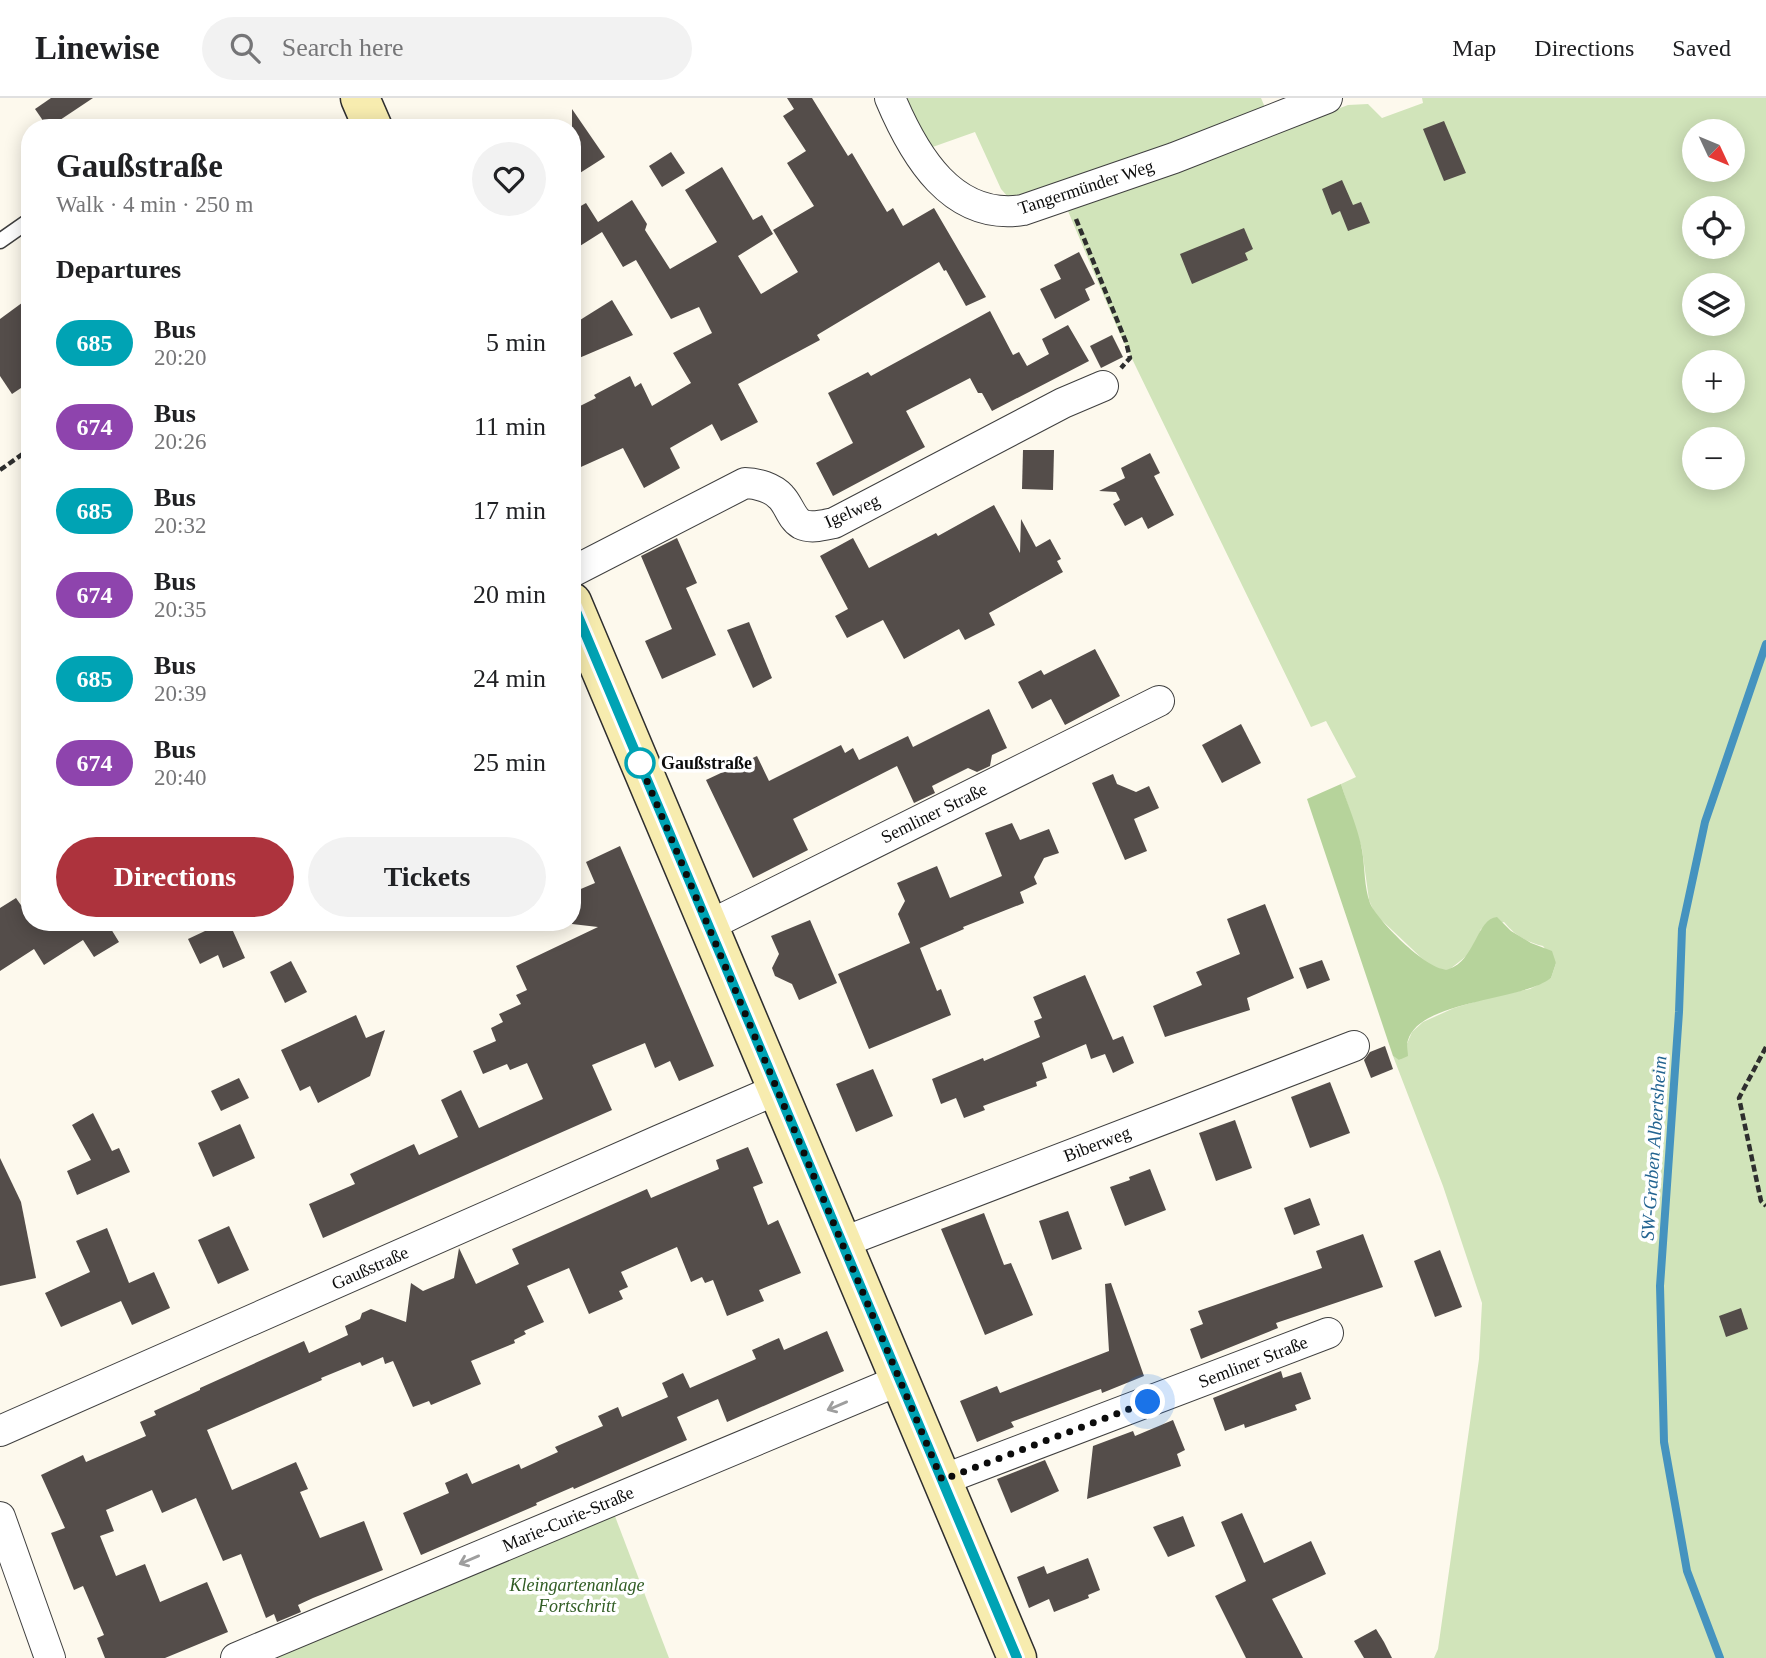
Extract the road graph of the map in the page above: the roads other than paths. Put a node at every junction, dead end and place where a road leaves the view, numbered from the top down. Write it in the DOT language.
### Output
graph roads {
  1 [pos="360,98"];
  2 [pos="890,98"];
  3 [pos="1327,98"];
  4 [pos="369,119"];
  5 [pos="21,226"];
  6 [pos="0,241"];
  7 [pos="1103,386"];
  8 [pos="581,567"];
  9 [pos="581,624"];
  10 [pos="1159,701"];
  11 [pos="708,926"];
  12 [pos="1354,1046"];
  13 [pos="779,1093"];
  14 [pos="841,1242"];
  15 [pos="1328,1334"];
  16 [pos="900,1380"];
  17 [pos="0,1431"];
  18 [pos="942,1480"];
  19 [pos="0,1517"];
  20 [pos="50,1658"];
  21 [pos="236,1658"];
  22 [pos="1017,1658"];
  1 -- 4 [label="street"];
  2 -- 3 [label="street, Tangermünder Weg"];
  5 -- 6 [label="lane"];
  7 -- 8 [label="street, Igelweg"];
  9 -- 11 [label="street"];
  10 -- 11 [label="street, Semliner Straße"];
  11 -- 13 [label="street"];
  12 -- 14 [label="street, Biberweg"];
  13 -- 14 [label="street"];
  13 -- 17 [label="street, Gaußstraße"];
  14 -- 16 [label="street"];
  15 -- 18 [label="street, Semliner Straße"];
  16 -- 18 [label="street"];
  16 -- 21 [label="street, Marie-Curie-Straße, one-way"];
  18 -- 22 [label="street"];
  19 -- 20 [label="street"];
}
